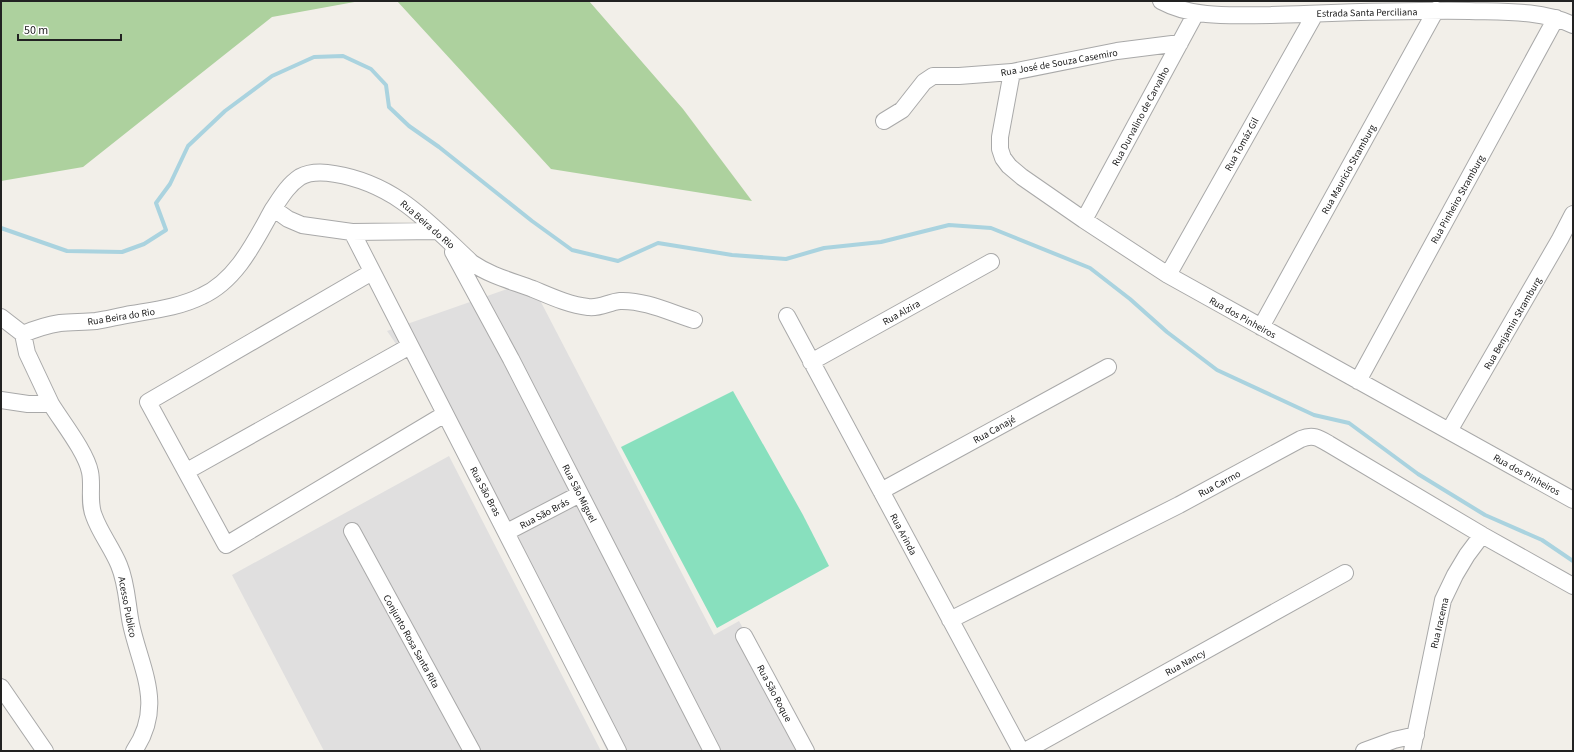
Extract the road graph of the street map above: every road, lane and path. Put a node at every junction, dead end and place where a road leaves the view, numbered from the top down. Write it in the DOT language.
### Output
graph roads {
  1 [pos="1161,1"];
  2 [pos="1436,10"];
  3 [pos="1196,13"];
  4 [pos="1315,14"];
  5 [pos="1556,18"];
  6 [pos="1573,25"];
  7 [pos="1180,43"];
  8 [pos="1012,72"];
  9 [pos="884,122"];
  10 [pos="274,209"];
  11 [pos="1573,214"];
  12 [pos="1084,220"];
  13 [pos="352,232"];
  14 [pos="441,235"];
  15 [pos="1567,243"];
  16 [pos="991,262"];
  17 [pos="372,272"];
  18 [pos="1168,275"];
  19 [pos="787,316"];
  20 [pos="1,317"];
  21 [pos="694,320"];
  22 [pos="1261,327"];
  23 [pos="22,334"];
  24 [pos="410,346"];
  25 [pos="811,362"];
  26 [pos="1108,367"];
  27 [pos="1358,381"];
  28 [pos="1,400"];
  29 [pos="51,404"];
  30 [pos="445,414"];
  31 [pos="1449,431"];
  32 [pos="187,471"];
  33 [pos="880,491"];
  34 [pos="580,494"];
  35 [pos="1573,500"];
  36 [pos="352,531"];
  37 [pos="507,532"];
  38 [pos="1482,535"];
  39 [pos="1345,573"];
  40 [pos="1573,586"];
  41 [pos="950,620"];
  42 [pos="744,636"];
  43 [pos="1,687"];
  44 [pos="1416,735"];
  45 [pos="45,751"];
  46 [pos="134,751"];
  47 [pos="472,751"];
  48 [pos="618,751"];
  49 [pos="712,751"];
  50 [pos="806,751"];
  51 [pos="1021,751"];
  52 [pos="1025,751"];
  53 [pos="1364,751"];
  54 [pos="1412,751"];
  1 -- 3 [label="street, Estrada Santa Perciliana"];
  2 -- 4 [label="street, Estrada Santa Perciliana"];
  2 -- 5 [label="street, Estrada Santa Perciliana"];
  2 -- 22 [label="street, Rua Mauricio Stramburg"];
  3 -- 4 [label="street, Estrada Santa Perciliana"];
  3 -- 7 [label="street, Rua Durvalino de Carvalho"];
  4 -- 18 [label="street, Rua Tomáz Gil"];
  5 -- 6 [label="street, Estrada Santa Perciliana"];
  5 -- 27 [label="street, Rua Pinheiro Stramburg"];
  7 -- 8 [label="street, Rua José de Souza Casemiro"];
  7 -- 12 [label="street, Rua Durvalino de Carvalho"];
  8 -- 9 [label="street, Rua José de Souza Casemiro"];
  8 -- 12 [label="street, Rua dos Pinheiros"];
  10 -- 13 [label="street"];
  10 -- 14 [label="street, Rua Beira do Rio"];
  10 -- 23 [label="street, Rua Beira do Rio"];
  11 -- 15 [label="street, Rua Benjamin Stramburg"];
  12 -- 18 [label="street, Rua dos Pinheiros"];
  13 -- 14 [label="street"];
  13 -- 17 [label="street, Rua São Bras"];
  14 -- 21 [label="street, Rua Beira do Rio"];
  14 -- 34 [label="street, Rua São Miguel"];
  15 -- 31 [label="street, Rua Benjamin Stramburg"];
  16 -- 25 [label="street, Rua Alzira"];
  17 -- 24 [label="street, Rua São Bras"];
  17 -- 32 [label="street"];
  18 -- 22 [label="street, Rua dos Pinheiros"];
  19 -- 25 [label="street, Rua Arinda"];
  20 -- 23 [label="street"];
  22 -- 27 [label="street, Rua dos Pinheiros"];
  23 -- 29 [label="street, Acesso Publico"];
  24 -- 30 [label="street, Rua São Bras"];
  24 -- 32 [label="street"];
  25 -- 33 [label="street, Rua Arinda"];
  26 -- 33 [label="street, Rua Canajé"];
  27 -- 31 [label="street, Rua dos Pinheiros"];
  28 -- 29 [label="street"];
  29 -- 46 [label="street, Acesso Publico"];
  30 -- 32 [label="street"];
  30 -- 37 [label="street, Rua São Bras"];
  31 -- 35 [label="street, Rua dos Pinheiros"];
  33 -- 41 [label="street, Rua Arinda"];
  34 -- 37 [label="street, Rua São Brás"];
  34 -- 49 [label="street, Rua São Miguel"];
  36 -- 47 [label="street, Conjunto Rosa Santa Rita"];
  37 -- 48 [label="street, Rua São Bras"];
  38 -- 40 [label="street"];
  38 -- 41 [label="street, Rua Carmo"];
  38 -- 44 [label="street, Rua Iracema"];
  39 -- 52 [label="street, Rua Nancy"];
  41 -- 51 [label="street, Rua Arinda"];
  42 -- 50 [label="street, Rua São Roque"];
  43 -- 45 [label="street"];
  44 -- 53 [label="street"];
  44 -- 54 [label="street, Rua Iracema"];
}
